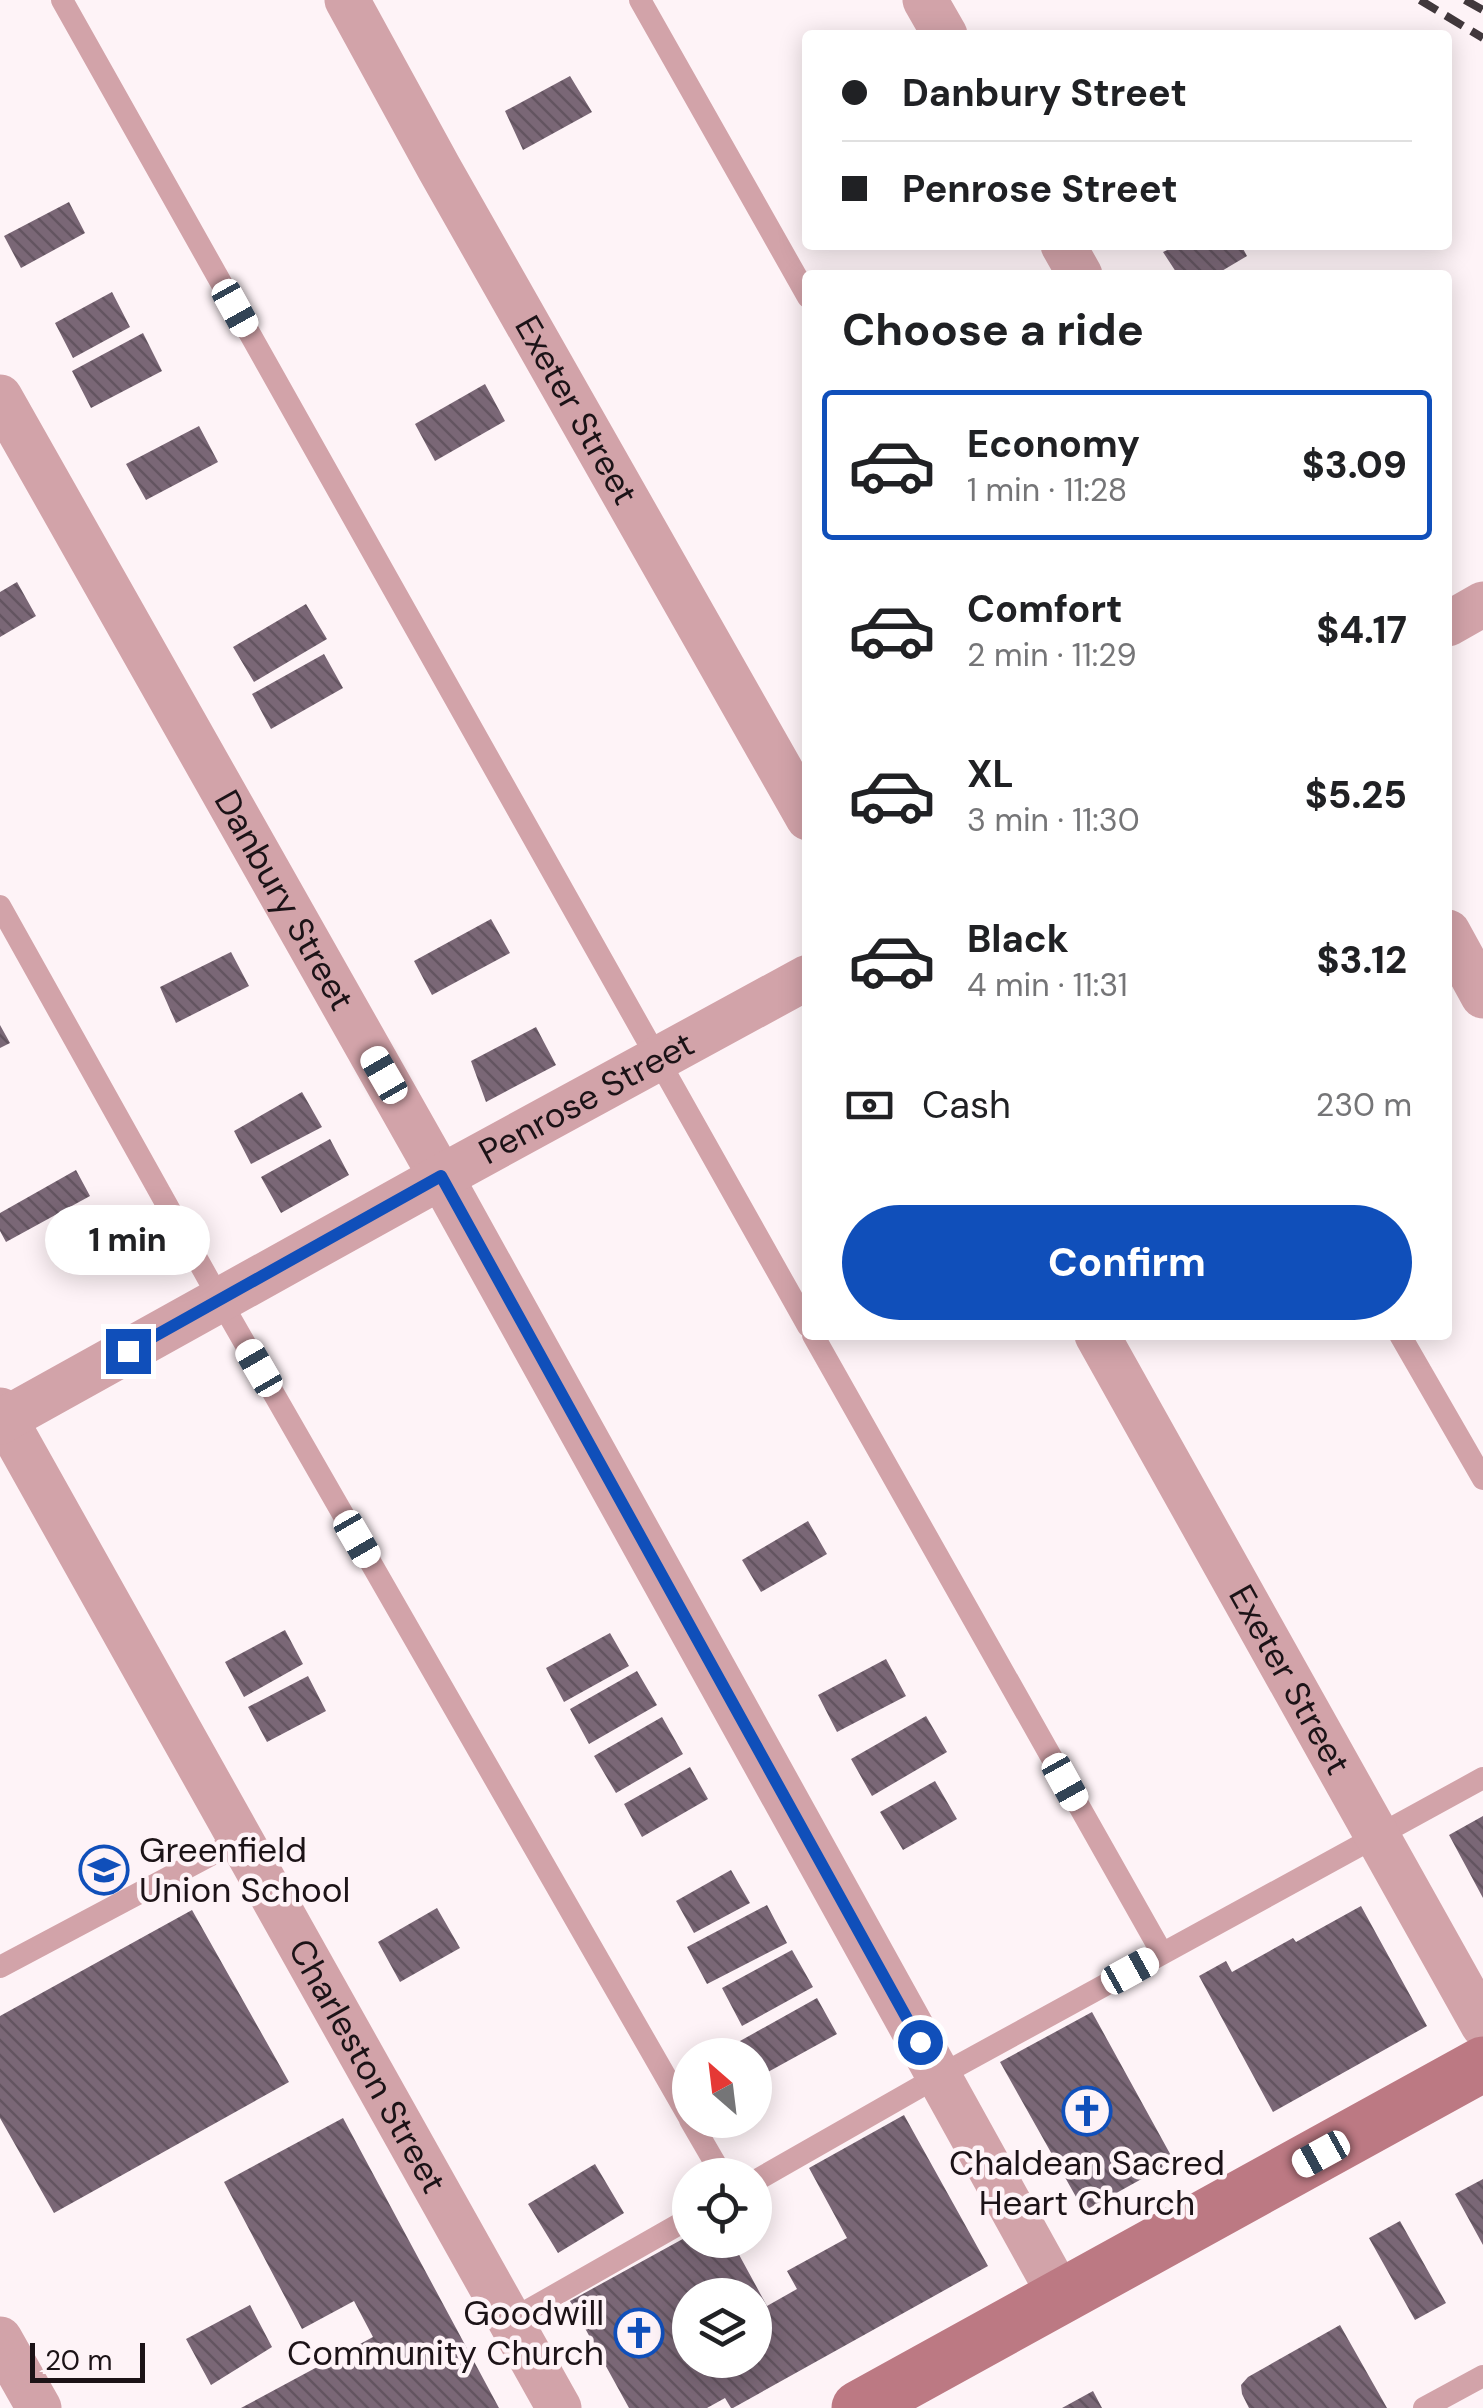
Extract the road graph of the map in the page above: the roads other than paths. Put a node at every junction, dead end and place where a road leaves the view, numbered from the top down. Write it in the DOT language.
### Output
graph roads {
  1 [pos="62,0"];
  2 [pos="347,0"];
  3 [pos="640,0"];
  4 [pos="925,0"];
  5 [pos="942,30"];
  6 [pos="802,286"];
  7 [pos="0,397"];
  8 [pos="1483,604"];
  9 [pos="1452,622"];
  10 [pos="802,807"];
  11 [pos="0,906"];
  12 [pos="1452,939"];
  13 [pos="802,981"];
  14 [pos="1483,996"];
  15 [pos="657,1060"];
  16 [pos="441,1176"];
  17 [pos="220,1300"];
  18 [pos="802,1315"];
  19 [pos="815,1340"];
  20 [pos="1101,1340"];
  21 [pos="1403,1340"];
  22 [pos="2,1417"];
  23 [pos="1483,1478"];
  24 [pos="1483,1778"];
  25 [pos="1377,1836"];
  26 [pos="240,1838"];
  27 [pos="1162,1953"];
  28 [pos="0,1967"];
  29 [pos="1483,2024"];
  30 [pos="1483,2064"];
  31 [pos="939,2076"];
  32 [pos="672,2089"];
  33 [pos="772,2172"];
  34 [pos="672,2228"];
  35 [pos="1061,2297"];
  36 [pos="511,2320"];
  37 [pos="0,2338"];
  38 [pos="1483,2376"];
  39 [pos="39,2408"];
  40 [pos="559,2408"];
  41 [pos="859,2408"];
  42 [pos="1424,2408"];
  1 -- 15 [label="lane"];
  2 -- 10 [label="street, Exeter Street"];
  3 -- 6 [label="lane"];
  4 -- 5 [label="street"];
  7 -- 16 [label="street, Danbury Street"];
  8 -- 9 [label="street"];
  11 -- 17 [label="lane"];
  12 -- 14 [label="street"];
  13 -- 15 [label="street, Penrose Street"];
  15 -- 16 [label="street, Penrose Street"];
  15 -- 18 [label="lane"];
  16 -- 17 [label="street, Penrose Street"];
  16 -- 31 [label="street, Danbury Street"];
  17 -- 22 [label="street, Penrose Street"];
  17 -- 32 [label="lane"];
  19 -- 27 [label="lane"];
  20 -- 25 [label="street, Exeter Street"];
  21 -- 23 [label="lane"];
  22 -- 26 [label="street, Charleston Street"];
  24 -- 25 [label="lane"];
  25 -- 27 [label="lane"];
  25 -- 29 [label="street, Exeter Street"];
  26 -- 28 [label="lane"];
  26 -- 36 [label="street, Charleston Street"];
  27 -- 31 [label="lane"];
  30 -- 35 [label="main road"];
  31 -- 33 [label="lane"];
  31 -- 35 [label="street, Danbury Street"];
  34 -- 36 [label="lane"];
  35 -- 41 [label="main road"];
  36 -- 40 [label="street, Charleston Street"];
  37 -- 39 [label="street"];
  38 -- 42 [label="lane"];
}
